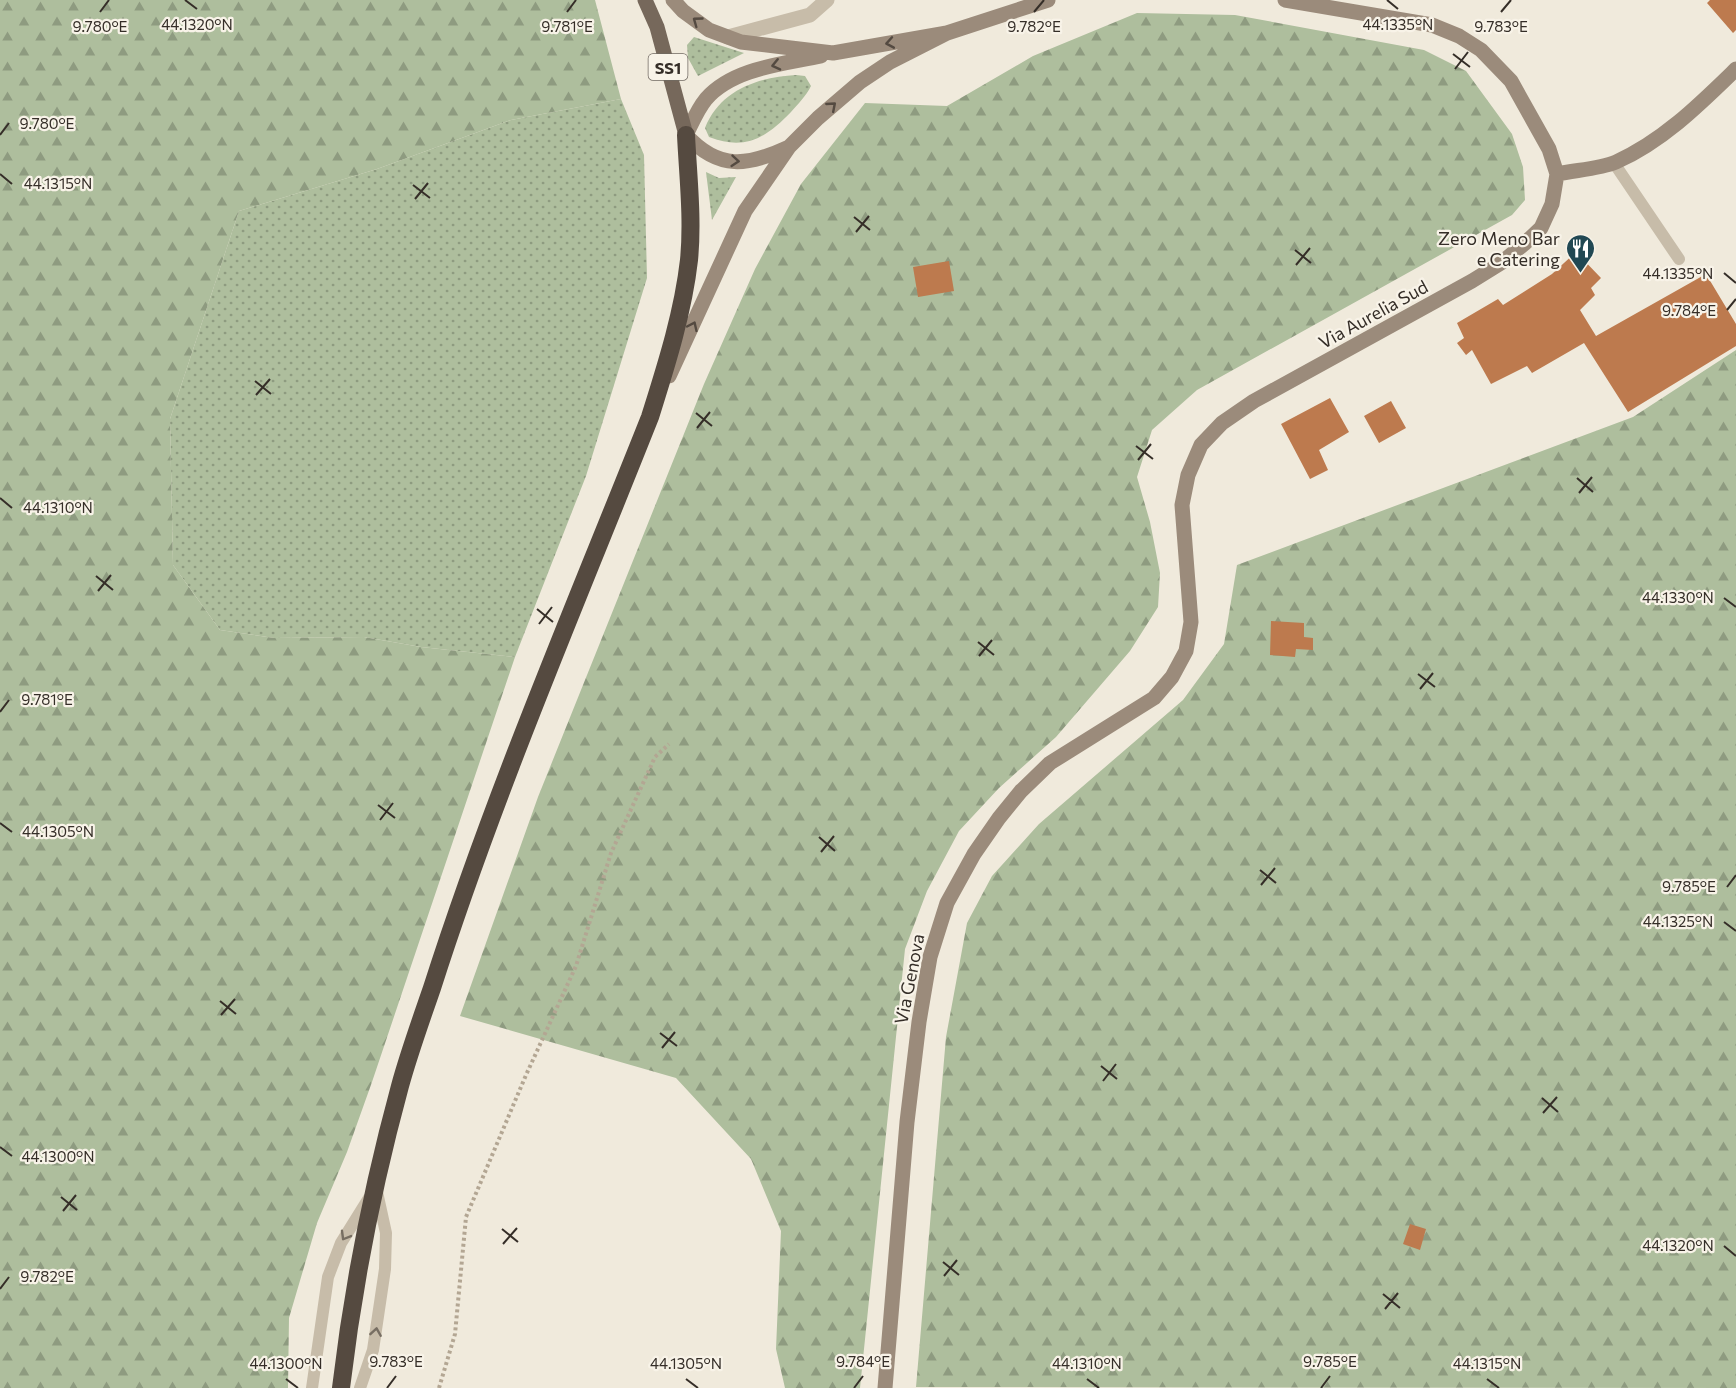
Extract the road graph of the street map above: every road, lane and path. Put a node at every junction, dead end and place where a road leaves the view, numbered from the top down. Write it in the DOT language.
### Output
graph roads {
  1 [pos="645,0"];
  2 [pos="673,0"];
  3 [pos="827,0"];
  4 [pos="1048,0"];
  5 [pos="1285,0"];
  6 [pos="947,33"];
  7 [pos="728,37"];
  8 [pos="833,53"];
  9 [pos="1736,69"];
  10 [pos="686,135"];
  11 [pos="789,147"];
  12 [pos="1614,163"];
  13 [pos="1557,174"];
  14 [pos="1679,259"];
  15 [pos="650,417"];
  16 [pos="1172,677"];
  17 [pos="669,744"];
  18 [pos="376,1186"];
  19 [pos="312,1388"];
  20 [pos="341,1388"];
  21 [pos="360,1388"];
  22 [pos="438,1388"];
  23 [pos="885,1388"];
  1 -- 10 [label="main road, SS1"];
  7 -- 2 [label="main road, SS1, one-way"];
  3 -- 7 [label="street"];
  4 -- 6 [label="main road, SS1"];
  5 -- 13 [label="main road, Via Aurelia Sud"];
  6 -- 8 [label="main road, SS1, one-way"];
  11 -- 6 [label="main road, SS1, one-way"];
  7 -- 8 [label="main road, SS1"];
  8 -- 10 [label="main road, SS1, one-way"];
  9 -- 12 [label="main road"];
  10 -- 11 [label="main road, SS1, one-way"];
  10 -- 15 [label="highway"];
  15 -- 11 [label="main road, one-way"];
  12 -- 13 [label="main road"];
  12 -- 14 [label="lane"];
  13 -- 16 [label="main road, Via Aurelia Sud"];
  15 -- 18 [label="highway"];
  16 -- 23 [label="main road, Via Genova"];
  17 -- 22 [label="path"];
  18 -- 19 [label="lane, one-way"];
  18 -- 20 [label="highway"];
  21 -- 18 [label="lane, one-way"];
}
